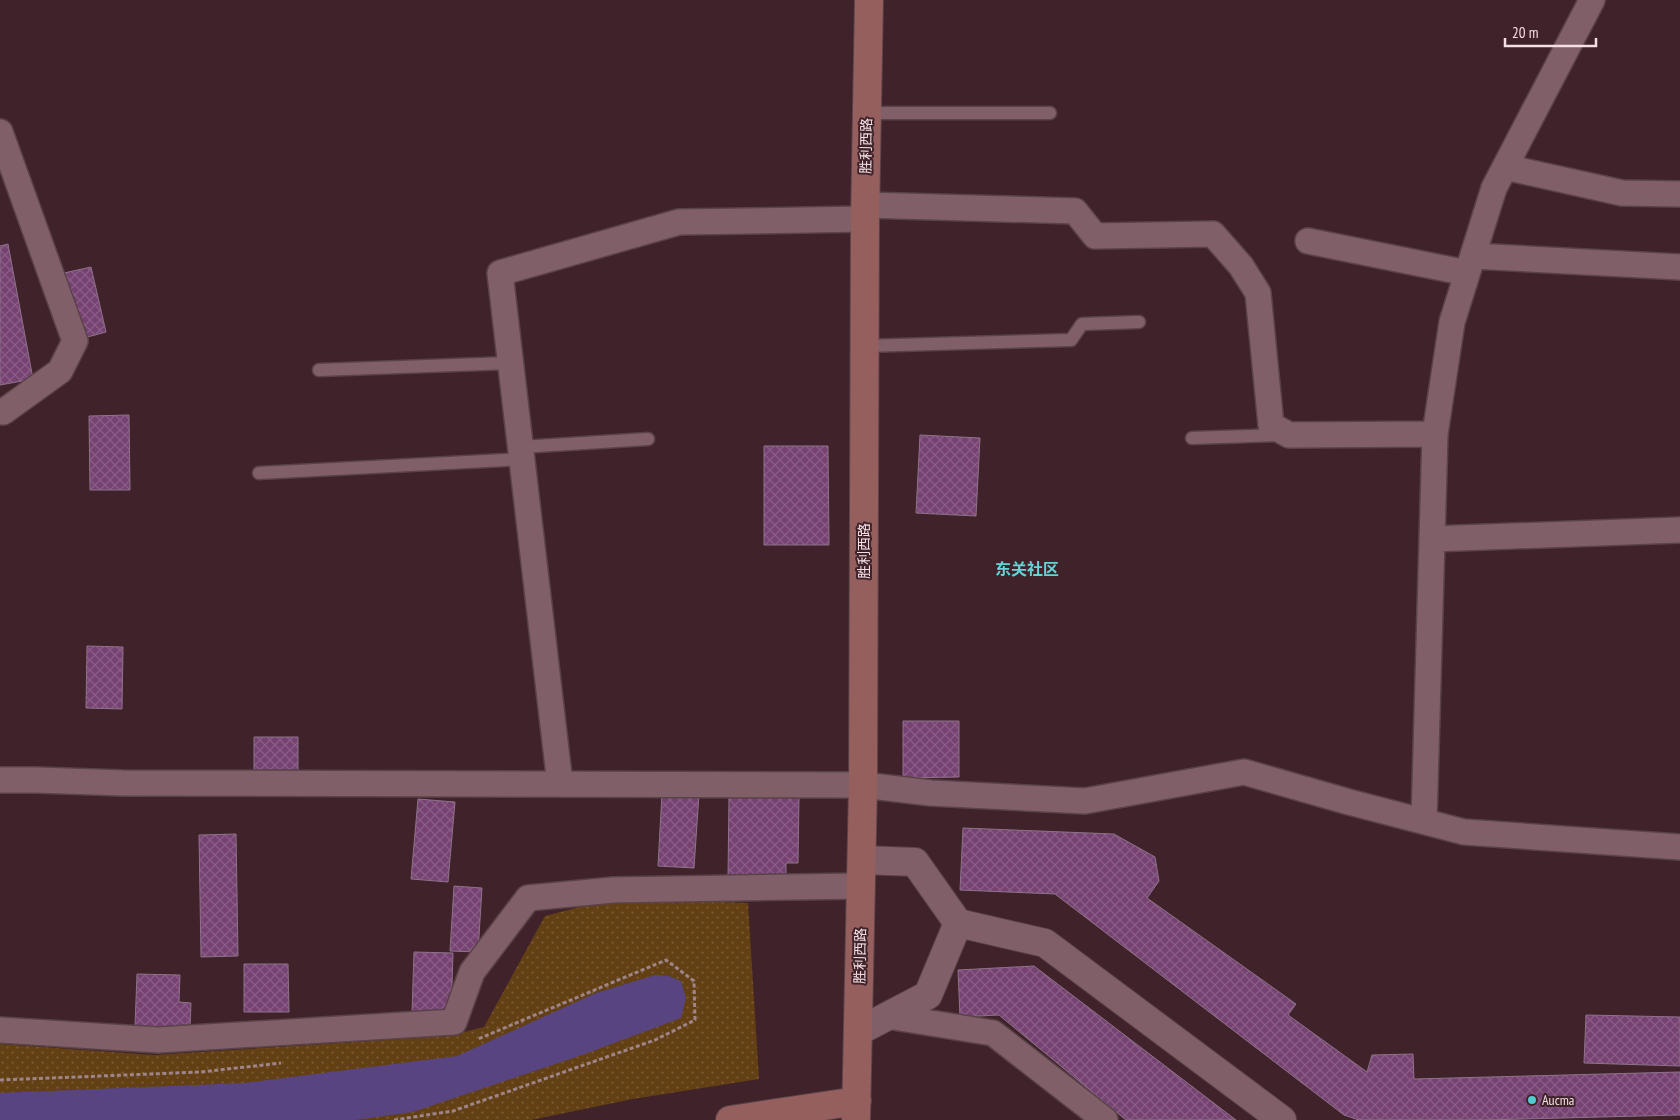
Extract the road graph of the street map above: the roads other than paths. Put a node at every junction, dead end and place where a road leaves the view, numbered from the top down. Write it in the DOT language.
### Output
graph roads {
  1 [pos="869,0"];
  2 [pos="1592,0"];
  3 [pos="867,113"];
  4 [pos="1050,113"];
  5 [pos="0,132"];
  6 [pos="1505,167"];
  7 [pos="1680,194"];
  8 [pos="865,212"];
  9 [pos="1308,241"];
  10 [pos="1470,264"];
  11 [pos="1680,268"];
  12 [pos="1139,322"];
  13 [pos="864,346"];
  14 [pos="511,363"];
  15 [pos="319,370"];
  16 [pos="2,412"];
  17 [pos="1436,434"];
  18 [pos="1289,435"];
  19 [pos="1192,438"];
  20 [pos="648,439"];
  21 [pos="522,453"];
  22 [pos="259,473"];
  23 [pos="1680,530"];
  24 [pos="1432,539"];
  25 [pos="0,780"];
  26 [pos="560,784"];
  27 [pos="863,785"];
  28 [pos="1424,821"];
  29 [pos="1680,847"];
  30 [pos="861,873"];
  31 [pos="958,923"];
  32 [pos="887,1016"];
  33 [pos="0,1030"];
  34 [pos="859,1031"];
  35 [pos="856,1111"];
  36 [pos="730,1120"];
  37 [pos="1106,1120"];
  38 [pos="1282,1120"];
  1 -- 3 [label="main road, 胜利西路"];
  2 -- 6 [label="street"];
  3 -- 4 [label="lane"];
  3 -- 8 [label="main road, 胜利西路"];
  5 -- 16 [label="street"];
  6 -- 7 [label="street"];
  6 -- 10 [label="street"];
  8 -- 13 [label="main road, 胜利西路"];
  8 -- 14 [label="street"];
  8 -- 18 [label="street"];
  9 -- 10 [label="street"];
  10 -- 11 [label="street"];
  10 -- 17 [label="street"];
  12 -- 13 [label="lane"];
  13 -- 27 [label="main road, 胜利西路"];
  14 -- 15 [label="lane"];
  14 -- 21 [label="street"];
  17 -- 18 [label="street"];
  17 -- 24 [label="street"];
  18 -- 19 [label="lane"];
  20 -- 21 [label="lane"];
  21 -- 22 [label="lane"];
  21 -- 26 [label="street"];
  23 -- 24 [label="street"];
  24 -- 28 [label="street"];
  25 -- 26 [label="street"];
  26 -- 27 [label="street"];
  27 -- 28 [label="street"];
  27 -- 30 [label="main road, 胜利西路"];
  28 -- 29 [label="street"];
  30 -- 31 [label="street"];
  30 -- 33 [label="street"];
  30 -- 34 [label="main road, 胜利西路"];
  31 -- 32 [label="street"];
  31 -- 38 [label="street"];
  32 -- 34 [label="street"];
  32 -- 37 [label="street"];
  34 -- 35 [label="main road, 胜利西路"];
  35 -- 36 [label="main road"];
}
